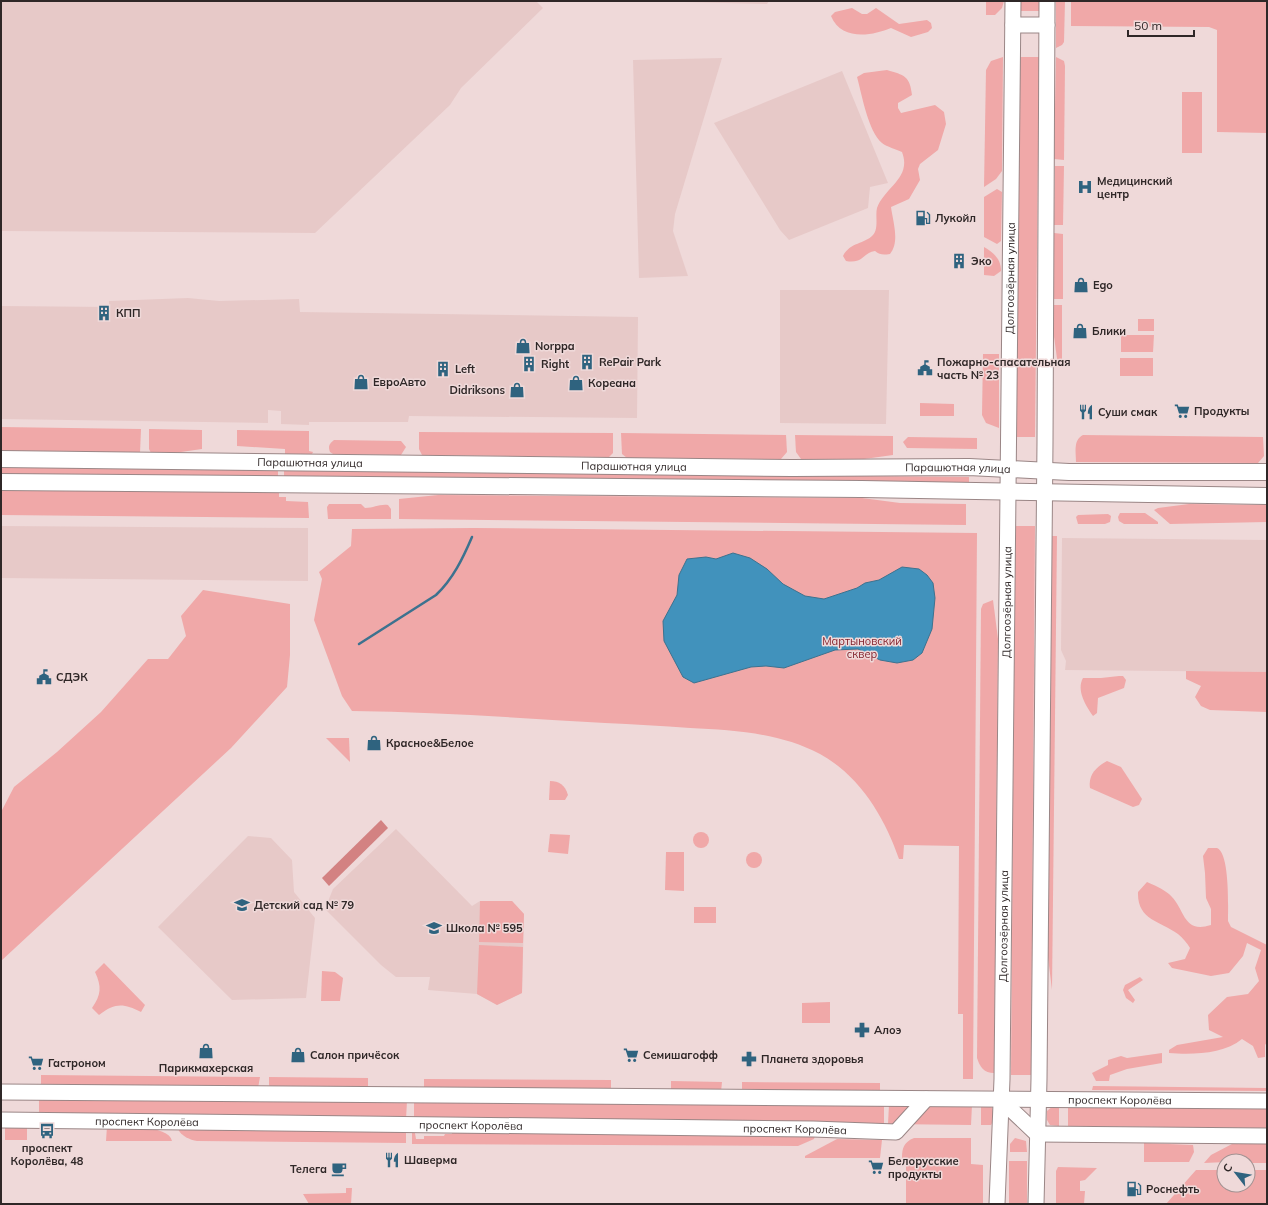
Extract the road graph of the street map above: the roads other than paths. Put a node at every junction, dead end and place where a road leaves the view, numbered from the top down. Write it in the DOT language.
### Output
graph roads {
  1 [pos="1013,1"];
  2 [pos="1047,1"];
  3 [pos="1013,25"];
  4 [pos="1047,26"];
  5 [pos="1,459"];
  6 [pos="1008,469"];
  7 [pos="1044,471"];
  8 [pos="1267,472"];
  9 [pos="1,482"];
  10 [pos="1007,492"];
  11 [pos="1044,492"];
  12 [pos="1267,496"];
  13 [pos="1,1092"];
  14 [pos="926,1099"];
  15 [pos="1001,1100"];
  16 [pos="1038,1100"];
  17 [pos="1267,1101"];
  18 [pos="1,1120"];
  19 [pos="1037,1134"];
  20 [pos="1267,1136"];
  21 [pos="997,1204"];
  22 [pos="1036,1204"];
  1 -- 3 [label="street, Долгоозёрная улица"];
  2 -- 4 [label="street"];
  3 -- 4 [label="street"];
  3 -- 6 [label="street, Долгоозёрная улица"];
  4 -- 7 [label="street"];
  5 -- 6 [label="main road, Парашютная улица"];
  6 -- 7 [label="main road, Парашютная улица"];
  6 -- 10 [label="street, Долгоозёрная улица"];
  7 -- 8 [label="main road, Парашютная улица"];
  7 -- 11 [label="street"];
  9 -- 10 [label="main road, Парашютная улица"];
  10 -- 11 [label="main road, Парашютная улица"];
  10 -- 15 [label="street, Долгоозёрная улица"];
  11 -- 12 [label="main road, Парашютная улица"];
  11 -- 16 [label="street"];
  13 -- 14 [label="street, проспект Королёва"];
  14 -- 15 [label="street, проспект Королёва"];
  14 -- 18 [label="street, проспект Королёва"];
  15 -- 16 [label="street, проспект Королёва"];
  15 -- 19 [label="street"];
  15 -- 21 [label="street, Долгоозёрная улица"];
  16 -- 17 [label="street, проспект Королёва"];
  16 -- 19 [label="street"];
  19 -- 20 [label="street"];
  19 -- 22 [label="street"];
}
